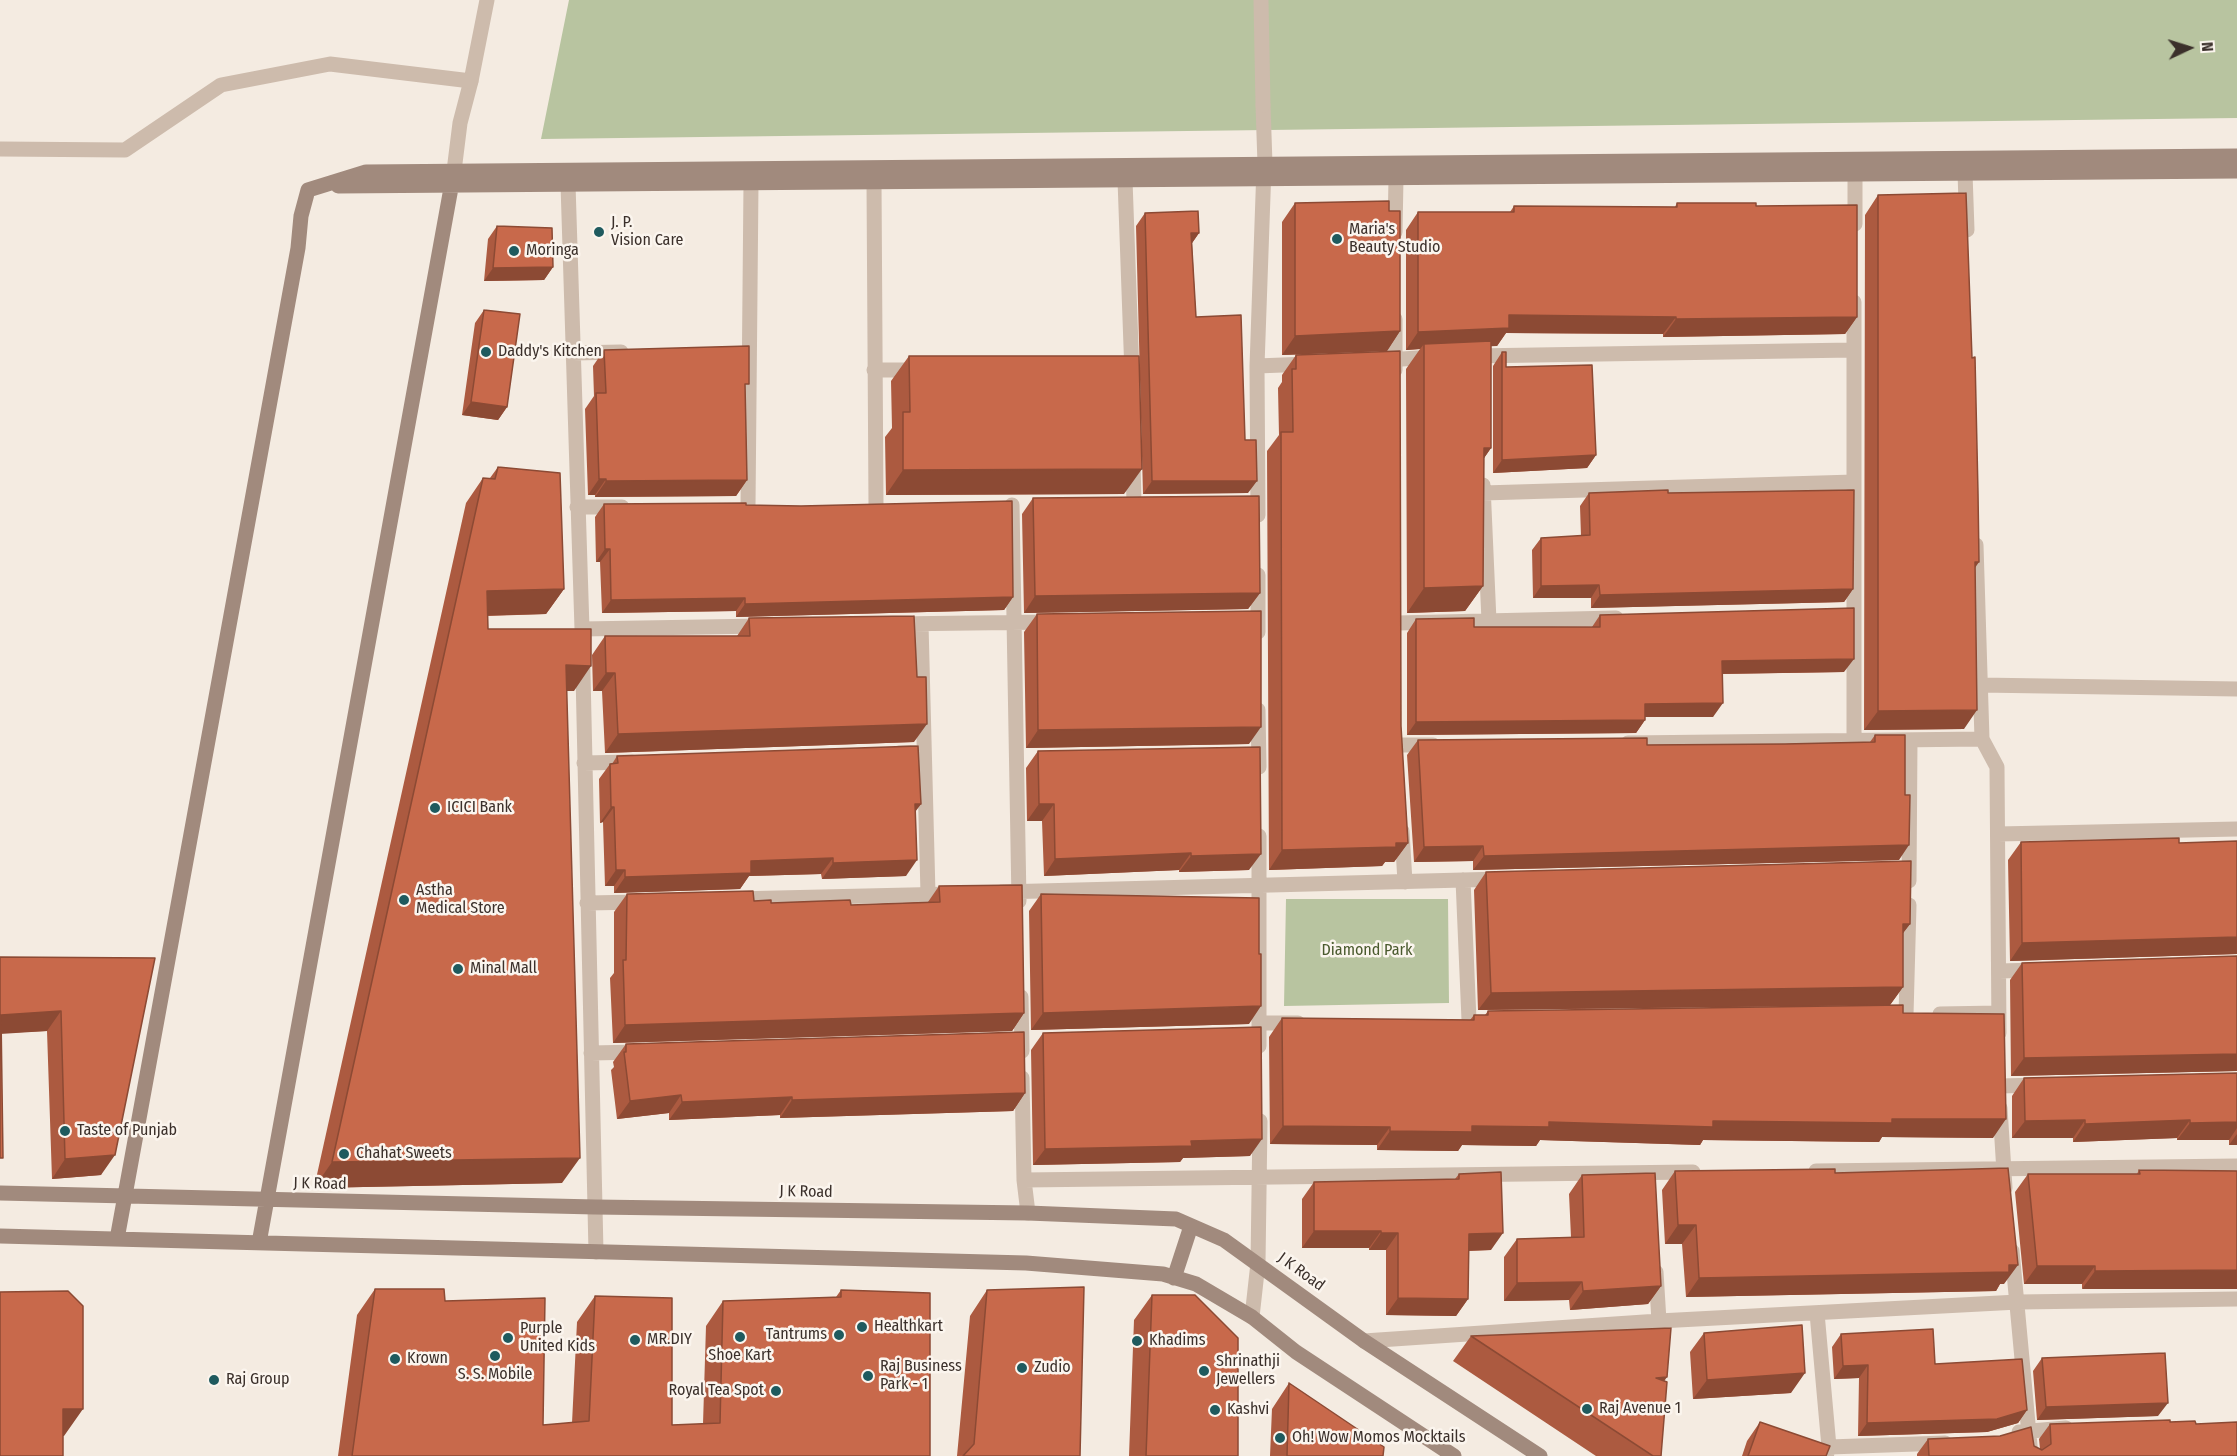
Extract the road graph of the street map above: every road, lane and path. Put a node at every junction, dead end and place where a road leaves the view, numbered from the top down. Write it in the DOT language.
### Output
graph roads {
  1 [pos="487,0"];
  2 [pos="1261,0"];
  3 [pos="471,81"];
  4 [pos="0,149"];
  5 [pos="2237,156"];
  6 [pos="1264,171"];
  7 [pos="2237,171"];
  8 [pos="1965,173"];
  9 [pos="1856,174"];
  10 [pos="453,178"];
  11 [pos="1395,178"];
  12 [pos="1125,180"];
  13 [pos="874,182"];
  14 [pos="752,183"];
  15 [pos="568,184"];
  16 [pos="1855,244"];
  17 [pos="1967,244"];
  18 [pos="1395,246"];
  19 [pos="1854,291"];
  20 [pos="1395,302"];
  21 [pos="1853,350"];
  22 [pos="632,352"];
  23 [pos="573,353"];
  24 [pos="1395,359"];
  25 [pos="1372,360"];
  26 [pos="1326,363"];
  27 [pos="1257,366"];
  28 [pos="874,370"];
  29 [pos="933,370"];
  30 [pos="1395,383"];
  31 [pos="1132,394"];
  32 [pos="1133,449"];
  33 [pos="1483,470"];
  34 [pos="1854,482"];
  35 [pos="1483,493"];
  36 [pos="1134,504"];
  37 [pos="1012,505"];
  38 [pos="748,506"];
  39 [pos="876,506"];
  40 [pos="577,507"];
  41 [pos="634,507"];
  42 [pos="1258,527"];
  43 [pos="1976,530"];
  44 [pos="1258,561"];
  45 [pos="1631,617"];
  46 [pos="1489,621"];
  47 [pos="1014,622"];
  48 [pos="1061,622"];
  49 [pos="1397,623"];
  50 [pos="874,624"];
  51 [pos="921,624"];
  52 [pos="781,626"];
  53 [pos="582,629"];
  54 [pos="1258,653"];
  55 [pos="1980,686"];
  56 [pos="2237,689"];
  57 [pos="1258,698"];
  58 [pos="1982,739"];
  59 [pos="1854,740"];
  60 [pos="1910,740"];
  61 [pos="1608,743"];
  62 [pos="1398,745"];
  63 [pos="1444,745"];
  64 [pos="924,752"];
  65 [pos="889,753"];
  66 [pos="643,761"];
  67 [pos="584,763"];
  68 [pos="1259,778"];
  69 [pos="1401,813"];
  70 [pos="1259,826"];
  71 [pos="2237,829"];
  72 [pos="1998,834"];
  73 [pos="1522,879"];
  74 [pos="1463,880"];
  75 [pos="1405,882"];
  76 [pos="1259,885"];
  77 [pos="1019,892"];
  78 [pos="928,894"];
  79 [pos="717,900"];
  80 [pos="658,901"];
  81 [pos="587,903"];
  82 [pos="1019,915"];
  83 [pos="2058,969"];
  84 [pos="1999,971"];
  85 [pos="1021,983"];
  86 [pos="1999,1013"];
  87 [pos="1469,1020"];
  88 [pos="1318,1022"];
  89 [pos="1255,1030"];
  90 [pos="1999,1044"];
  91 [pos="651,1051"];
  92 [pos="591,1053"];
  93 [pos="1259,1066"];
  94 [pos="2059,1085"];
  95 [pos="1260,1100"];
  96 [pos="2237,1166"];
  97 [pos="2003,1169"];
  98 [pos="1803,1171"];
  99 [pos="1709,1172"];
  100 [pos="1260,1178"];
  101 [pos="1024,1180"];
  102 [pos="0,1193"];
  103 [pos="126,1197"];
  104 [pos="268,1201"];
  105 [pos="2006,1202"];
  106 [pos="595,1208"];
  107 [pos="1028,1213"];
  108 [pos="1191,1226"];
  109 [pos="0,1236"];
  110 [pos="2010,1236"];
  111 [pos="117,1239"];
  112 [pos="259,1243"];
  113 [pos="596,1252"];
  114 [pos="1655,1252"];
  115 [pos="1258,1263"];
  116 [pos="1174,1278"];
  117 [pos="2237,1299"];
  118 [pos="2018,1302"];
  119 [pos="1817,1313"];
  120 [pos="1252,1317"];
  121 [pos="1659,1321"];
  122 [pos="1364,1341"];
  123 [pos="2086,1428"];
  124 [pos="2027,1430"];
  125 [pos="2008,1436"];
  126 [pos="1958,1443"];
  127 [pos="1906,1450"];
  128 [pos="1827,1452"];
  129 [pos="1454,1456"];
  130 [pos="1540,1456"];
  131 [pos="2031,1456"];
  1 -- 3 [label="street"];
  2 -- 6 [label="street"];
  3 -- 4 [label="street"];
  3 -- 10 [label="street"];
  5 -- 6 [label="street"];
  6 -- 10 [label="street"];
  6 -- 11 [label="street"];
  6 -- 12 [label="street"];
  6 -- 27 [label="street"];
  7 -- 8 [label="street"];
  8 -- 9 [label="street"];
  8 -- 17 [label="street"];
  9 -- 11 [label="street"];
  9 -- 16 [label="street"];
  10 -- 15 [label="street"];
  10 -- 103 [label="street"];
  10 -- 104 [label="street"];
  11 -- 18 [label="street"];
  12 -- 13 [label="street"];
  12 -- 31 [label="street"];
  13 -- 14 [label="street"];
  13 -- 28 [label="street"];
  14 -- 15 [label="street"];
  14 -- 38 [label="street"];
  15 -- 23 [label="street"];
  19 -- 21 [label="street"];
  20 -- 24 [label="street"];
  21 -- 24 [label="street"];
  21 -- 34 [label="street"];
  22 -- 23 [label="street"];
  23 -- 40 [label="street"];
  24 -- 25 [label="street"];
  24 -- 30 [label="street"];
  26 -- 27 [label="street"];
  27 -- 42 [label="street"];
  28 -- 29 [label="street"];
  28 -- 39 [label="street"];
  32 -- 36 [label="street"];
  33 -- 35 [label="street"];
  34 -- 35 [label="street"];
  34 -- 59 [label="street"];
  35 -- 46 [label="street"];
  37 -- 47 [label="street"];
  40 -- 41 [label="street"];
  40 -- 53 [label="street"];
  43 -- 55 [label="street"];
  44 -- 54 [label="street"];
  45 -- 46 [label="street"];
  46 -- 49 [label="street"];
  47 -- 48 [label="street"];
  47 -- 51 [label="street"];
  47 -- 77 [label="street"];
  50 -- 51 [label="street"];
  51 -- 64 [label="street"];
  52 -- 53 [label="street"];
  53 -- 67 [label="street"];
  55 -- 56 [label="street"];
  55 -- 58 [label="street"];
  57 -- 68 [label="street"];
  58 -- 60 [label="street"];
  58 -- 72 [label="street"];
  59 -- 60 [label="street"];
  59 -- 61 [label="street"];
  60 -- 86 [label="street"];
  62 -- 63 [label="street"];
  64 -- 65 [label="street"];
  64 -- 78 [label="street"];
  66 -- 67 [label="street"];
  67 -- 81 [label="street"];
  69 -- 75 [label="street"];
  70 -- 76 [label="street"];
  71 -- 72 [label="street"];
  72 -- 84 [label="street"];
  73 -- 74 [label="street"];
  74 -- 75 [label="street"];
  74 -- 87 [label="street"];
  75 -- 76 [label="street"];
  76 -- 77 [label="street"];
  76 -- 89 [label="street"];
  77 -- 78 [label="street"];
  77 -- 82 [label="street"];
  78 -- 79 [label="street"];
  80 -- 81 [label="street"];
  81 -- 92 [label="street"];
  83 -- 84 [label="street"];
  84 -- 86 [label="street"];
  85 -- 101 [label="street"];
  86 -- 90 [label="street"];
  88 -- 89 [label="street"];
  89 -- 93 [label="street"];
  91 -- 92 [label="street"];
  92 -- 106 [label="street"];
  94 -- 97 [label="street"];
  95 -- 100 [label="street"];
  96 -- 97 [label="street"];
  97 -- 98 [label="street"];
  97 -- 105 [label="street"];
  99 -- 100 [label="street"];
  100 -- 101 [label="street"];
  100 -- 115 [label="street"];
  101 -- 107 [label="street"];
  102 -- 103 [label="street, J K Road"];
  103 -- 104 [label="street, J K Road"];
  103 -- 111 [label="street"];
  104 -- 106 [label="street, J K Road"];
  104 -- 112 [label="street"];
  106 -- 107 [label="street, J K Road"];
  106 -- 113 [label="street"];
  107 -- 108 [label="street, J K Road"];
  108 -- 115 [label="street, J K Road"];
  108 -- 116 [label="street"];
  109 -- 111 [label="street"];
  110 -- 118 [label="street"];
  111 -- 112 [label="street"];
  112 -- 113 [label="street"];
  113 -- 116 [label="street"];
  114 -- 121 [label="street"];
  115 -- 120 [label="street"];
  115 -- 122 [label="street, J K Road"];
  116 -- 120 [label="street"];
  117 -- 118 [label="street"];
  118 -- 119 [label="street"];
  118 -- 124 [label="street"];
  119 -- 121 [label="street"];
  119 -- 128 [label="street"];
  120 -- 129 [label="street"];
  121 -- 122 [label="street"];
  122 -- 130 [label="street, J K Road"];
  123 -- 124 [label="street"];
  124 -- 125 [label="street"];
  124 -- 131 [label="street"];
  126 -- 127 [label="street"];
  127 -- 128 [label="street"];
}
